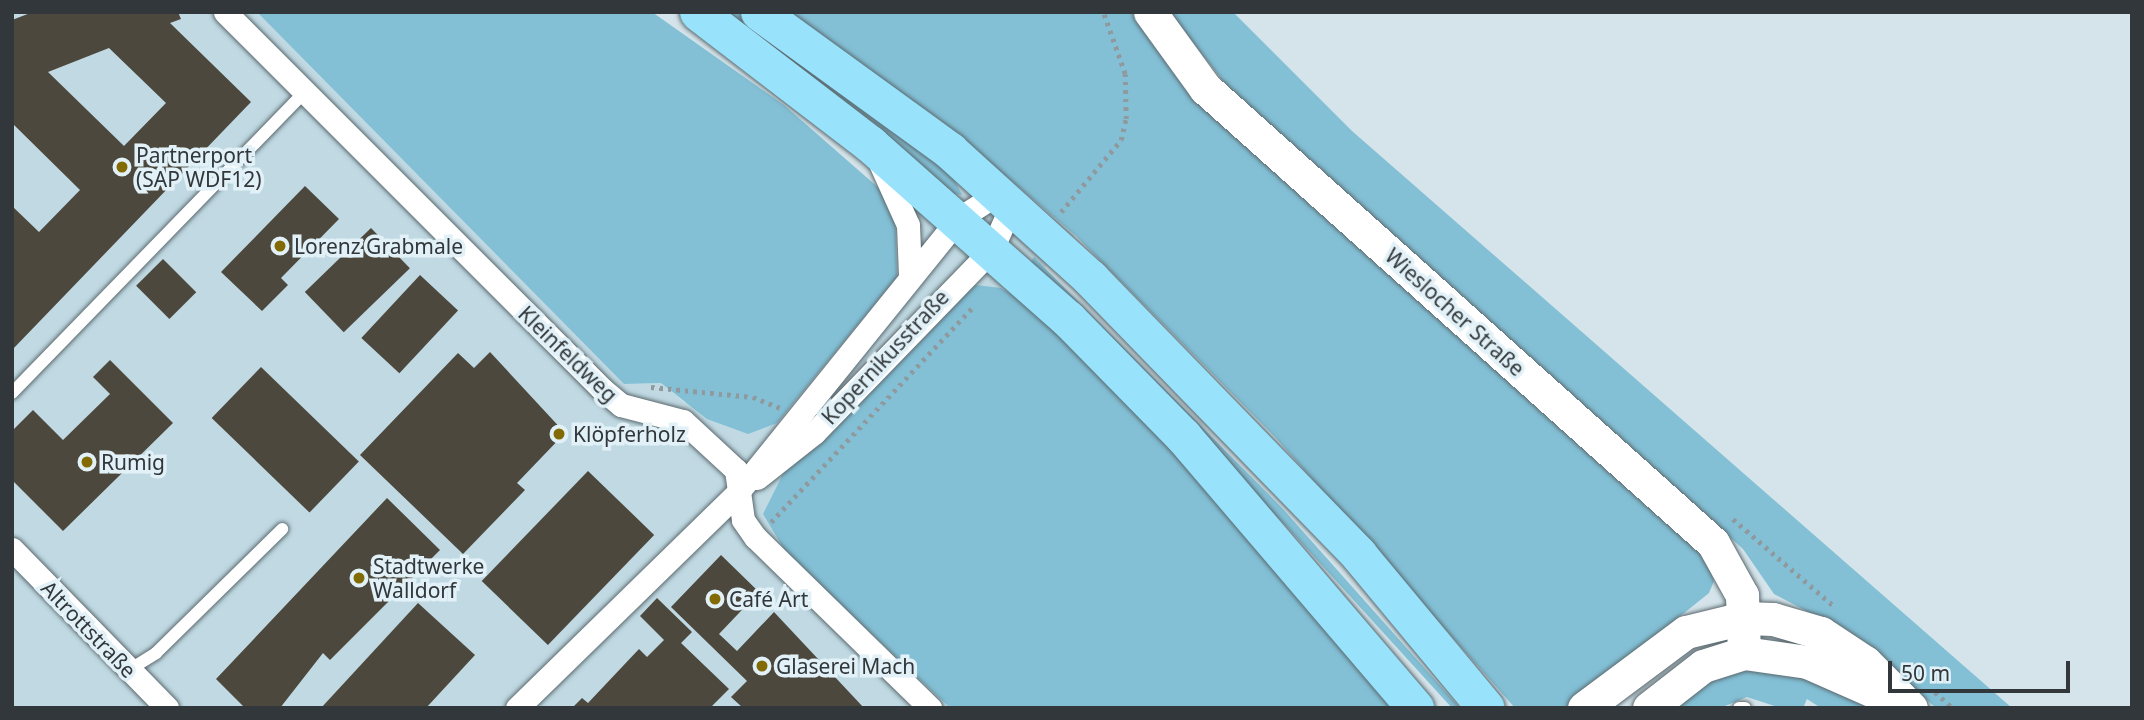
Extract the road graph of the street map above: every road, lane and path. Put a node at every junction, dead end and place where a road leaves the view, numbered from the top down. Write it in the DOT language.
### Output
graph roads {
  1 [pos="225,12"];
  2 [pos="698,12"];
  3 [pos="758,12"];
  4 [pos="1103,12"];
  5 [pos="1150,12"];
  6 [pos="303,94"];
  7 [pos="870,144"];
  8 [pos="1006,198"];
  9 [pos="1057,217"];
  10 [pos="958,219"];
  11 [pos="992,249"];
  12 [pos="910,275"];
  13 [pos="972,308"];
  14 [pos="602,388"];
  15 [pos="12,393"];
  16 [pos="794,419"];
  17 [pos="814,433"];
  18 [pos="839,452"];
  19 [pos="738,492"];
  20 [pos="282,529"];
  21 [pos="755,537"];
  22 [pos="12,549"];
  23 [pos="1744,618"];
  24 [pos="1744,653"];
  25 [pos="129,670"];
  26 [pos="167,708"];
  27 [pos="517,708"];
  28 [pos="930,708"];
  29 [pos="1415,708"];
  30 [pos="1486,708"];
  31 [pos="1584,708"];
  32 [pos="1649,708"];
  33 [pos="1739,708"];
  34 [pos="1745,708"];
  35 [pos="1903,708"];
  36 [pos="1911,708"];
  1 -- 6 [label="street, Kleinfeldweg"];
  2 -- 7 [label="main road"];
  3 -- 8 [label="main road"];
  4 -- 9 [label="path"];
  5 -- 23 [label="street, Wieslocher Straße"];
  6 -- 14 [label="street, Kleinfeldweg"];
  6 -- 15 [label="lane"];
  7 -- 10 [label="main road"];
  7 -- 12 [label="street, Kopernikusstraße"];
  8 -- 10 [label="street, Kopernikusstraße"];
  8 -- 11 [label="street, Kopernikusstraße"];
  8 -- 30 [label="main road"];
  10 -- 11 [label="main road"];
  10 -- 12 [label="street, Kopernikusstraße"];
  11 -- 17 [label="street, Kopernikusstraße"];
  11 -- 29 [label="main road"];
  12 -- 16 [label="street, Kopernikusstraße"];
  13 -- 18 [label="path"];
  14 -- 16 [label="path"];
  14 -- 19 [label="street, Kleinfeldweg"];
  16 -- 19 [label="street, Kopernikusstraße"];
  17 -- 18 [label="path"];
  17 -- 19 [label="street, Kopernikusstraße"];
  18 -- 21 [label="path"];
  19 -- 21 [label="street, Kleinfeldweg"];
  19 -- 27 [label="street, Kopernikusstraße"];
  20 -- 25 [label="lane"];
  21 -- 28 [label="street, Kleinfeldweg"];
  22 -- 25 [label="street, Altrottstraße"];
  23 -- 24 [label="street, Wieslocher Straße"];
  23 -- 31 [label="street"];
  23 -- 36 [label="street"];
  24 -- 32 [label="street"];
  24 -- 35 [label="street"];
  25 -- 26 [label="street, Altrottstraße"];
  33 -- 34 [label="lane"];
}
